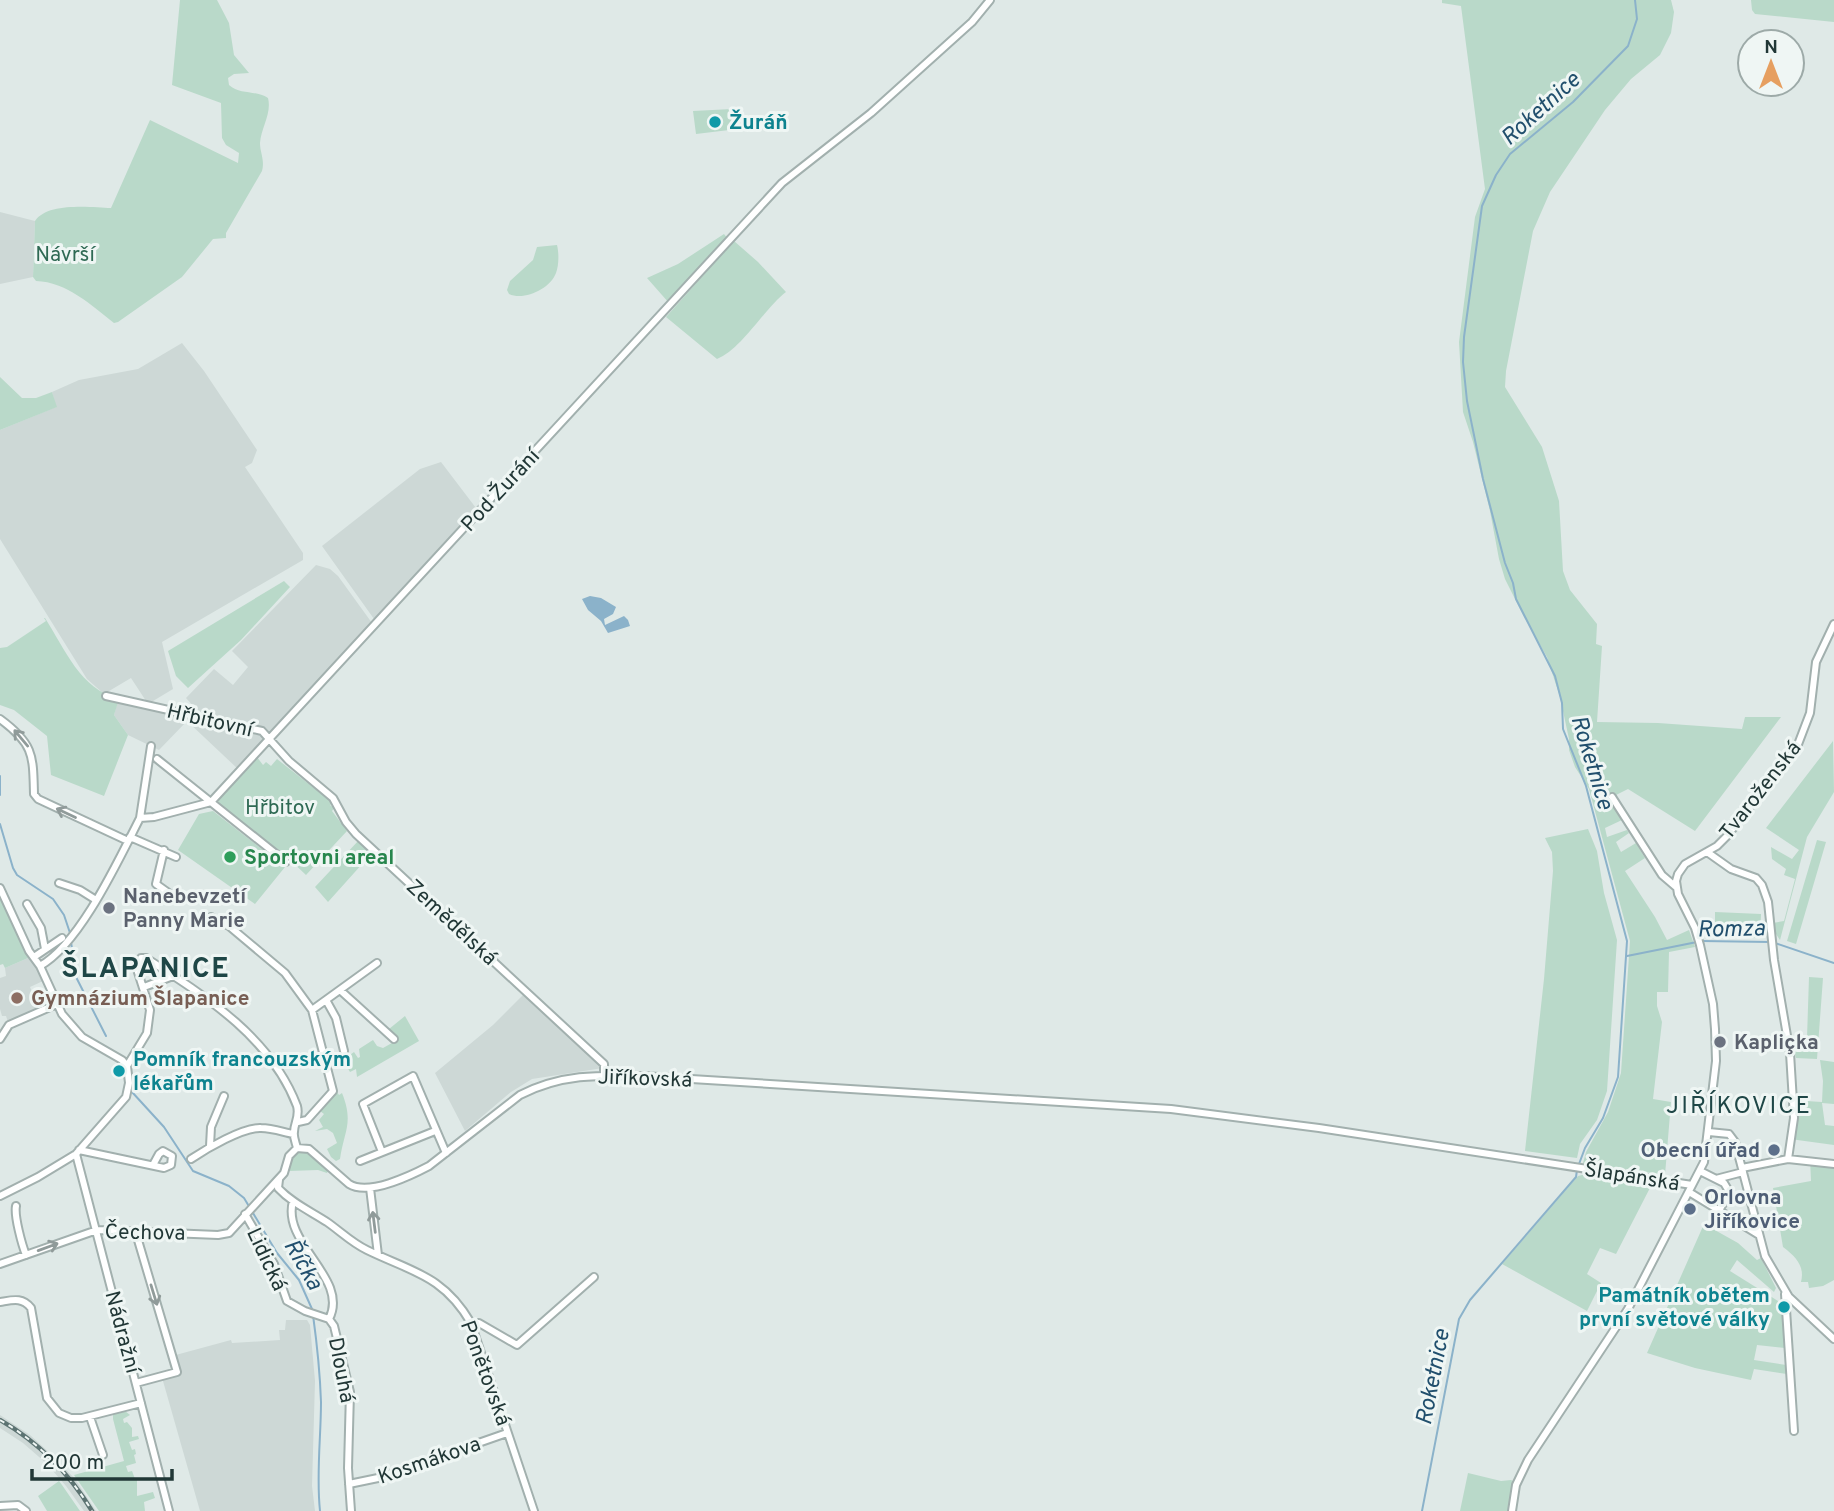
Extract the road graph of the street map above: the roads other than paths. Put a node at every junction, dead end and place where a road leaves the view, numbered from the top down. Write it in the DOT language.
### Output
graph roads {
  1 [pos="990,0"];
  2 [pos="1834,624"];
  3 [pos="106,696"];
  4 [pos="0,719"];
  5 [pos="268,740"];
  6 [pos="151,746"];
  7 [pos="157,759"];
  8 [pos="1612,797"];
  9 [pos="211,802"];
  10 [pos="140,818"];
  11 [pos="129,839"];
  12 [pos="164,850"];
  13 [pos="1707,852"];
  14 [pos="176,857"];
  15 [pos="286,862"];
  16 [pos="59,883"];
  17 [pos="1676,887"];
  18 [pos="0,888"];
  19 [pos="170,894"];
  20 [pos="96,900"];
  21 [pos="27,904"];
  22 [pos="211,917"];
  23 [pos="64,940"];
  24 [pos="45,949"];
  25 [pos="34,957"];
  26 [pos="377,962"];
  27 [pos="40,966"];
  28 [pos="173,976"];
  29 [pos="144,987"];
  30 [pos="340,990"];
  31 [pos="326,1000"];
  32 [pos="57,1004"];
  33 [pos="312,1010"];
  34 [pos="0,1039"];
  35 [pos="394,1039"];
  36 [pos="344,1051"];
  37 [pos="127,1066"];
  38 [pos="604,1076"];
  39 [pos="225,1096"];
  40 [pos="298,1122"];
  41 [pos="435,1131"];
  42 [pos="1709,1132"];
  43 [pos="293,1134"];
  44 [pos="210,1146"];
  45 [pos="297,1148"];
  46 [pos="77,1152"];
  47 [pos="382,1152"];
  48 [pos="446,1153"];
  49 [pos="191,1158"];
  50 [pos="1788,1159"];
  51 [pos="360,1161"];
  52 [pos="1834,1164"];
  53 [pos="153,1165"];
  54 [pos="1577,1167"];
  55 [pos="1743,1170"];
  56 [pos="1700,1171"];
  57 [pos="1716,1179"];
  58 [pos="279,1180"];
  59 [pos="1692,1185"];
  60 [pos="370,1188"];
  61 [pos="1689,1192"];
  62 [pos="0,1196"];
  63 [pos="262,1196"];
  64 [pos="290,1198"];
  65 [pos="16,1206"];
  66 [pos="1719,1210"];
  67 [pos="247,1213"];
  68 [pos="97,1230"];
  69 [pos="135,1230"];
  70 [pos="1759,1236"];
  71 [pos="26,1255"];
  72 [pos="378,1255"];
  73 [pos="0,1264"];
  74 [pos="594,1277"];
  75 [pos="1785,1292"];
  76 [pos="0,1302"];
  77 [pos="329,1319"];
  78 [pos="471,1323"];
  79 [pos="1834,1339"];
  80 [pos="136,1383"];
  81 [pos="141,1403"];
  82 [pos="90,1417"];
  83 [pos="1794,1431"];
  84 [pos="508,1433"];
  85 [pos="103,1455"];
  86 [pos="349,1484"];
  87 [pos="0,1507"];
  88 [pos="26,1511"];
  89 [pos="169,1511"];
  90 [pos="351,1511"];
  91 [pos="534,1511"];
  92 [pos="1512,1511"];
  1 -- 5 [label="street, Pod Žurání"];
  2 -- 13 [label="street, Tvaroženská"];
  3 -- 5 [label="street, Hřbitovní"];
  11 -- 4 [label="street, one-way"];
  5 -- 9 [label="street, Hřbitovní"];
  5 -- 38 [label="street, Zemědělská"];
  6 -- 10 [label="street, Hřbitovní"];
  7 -- 9 [label="street"];
  8 -- 17 [label="street"];
  9 -- 10 [label="street"];
  9 -- 15 [label="street"];
  10 -- 11 [label="street, Hřbitovní"];
  11 -- 12 [label="street"];
  11 -- 20 [label="street, Hřbitovní"];
  12 -- 14 [label="street"];
  12 -- 19 [label="street"];
  13 -- 17 [label="street, Tvaroženská"];
  13 -- 50 [label="street"];
  16 -- 20 [label="street"];
  17 -- 42 [label="street"];
  18 -- 25 [label="street"];
  20 -- 23 [label="street, Hřbitovní"];
  21 -- 24 [label="street"];
  22 -- 33 [label="street"];
  23 -- 24 [label="street"];
  23 -- 27 [label="street, Hřbitovní"];
  24 -- 25 [label="street"];
  25 -- 27 [label="street"];
  26 -- 30 [label="street"];
  27 -- 32 [label="street"];
  28 -- 29 [label="street"];
  28 -- 29 [label="street"];
  28 -- 40 [label="street"];
  29 -- 37 [label="street"];
  30 -- 31 [label="street"];
  30 -- 35 [label="street"];
  31 -- 33 [label="street"];
  31 -- 36 [label="street"];
  32 -- 34 [label="street"];
  32 -- 37 [label="street"];
  33 -- 40 [label="street"];
  37 -- 46 [label="street"];
  38 -- 48 [label="street, Jiříkovská"];
  38 -- 54 [label="street, Jiříkovská"];
  39 -- 44 [label="street"];
  40 -- 43 [label="street"];
  41 -- 47 [label="street"];
  41 -- 47 [label="street"];
  41 -- 48 [label="street"];
  42 -- 55 [label="street"];
  42 -- 56 [label="street"];
  43 -- 44 [label="street"];
  43 -- 45 [label="street"];
  44 -- 49 [label="street"];
  45 -- 58 [label="street"];
  45 -- 60 [label="street"];
  46 -- 53 [label="street"];
  46 -- 62 [label="street"];
  46 -- 68 [label="street, Nádražní"];
  47 -- 51 [label="street"];
  48 -- 60 [label="street, Jiříkovská"];
  50 -- 52 [label="street"];
  50 -- 55 [label="street"];
  54 -- 59 [label="street, Šlapánská"];
  55 -- 57 [label="street"];
  55 -- 70 [label="street"];
  56 -- 57 [label="street"];
  56 -- 59 [label="street"];
  57 -- 66 [label="street"];
  58 -- 63 [label="street"];
  58 -- 64 [label="street"];
  59 -- 61 [label="street"];
  72 -- 60 [label="street, one-way"];
  61 -- 66 [label="street"];
  61 -- 92 [label="street"];
  63 -- 64 [label="street"];
  63 -- 67 [label="street"];
  64 -- 72 [label="street, Ponětovská"];
  64 -- 77 [label="street, Dlouhá"];
  65 -- 71 [label="street"];
  66 -- 70 [label="street"];
  67 -- 69 [label="street, Čechova"];
  67 -- 77 [label="street, Lidická"];
  68 -- 69 [label="street, Čechova"];
  71 -- 68 [label="street, Čechova, one-way"];
  68 -- 80 [label="street, Nádražní"];
  69 -- 80 [label="street, one-way"];
  70 -- 75 [label="street"];
  71 -- 73 [label="street, Čechova"];
  72 -- 78 [label="street, Ponětovská"];
  74 -- 78 [label="street"];
  75 -- 79 [label="street"];
  75 -- 83 [label="street"];
  76 -- 82 [label="street"];
  77 -- 86 [label="street, Dlouhá"];
  78 -- 84 [label="street, Ponětovská"];
  80 -- 81 [label="street, Nádražní"];
  81 -- 82 [label="street"];
  81 -- 89 [label="street, Nádražní"];
  82 -- 85 [label="street"];
  84 -- 86 [label="street, Kosmákova"];
  84 -- 91 [label="street, Ponětovská"];
  86 -- 90 [label="street, Dlouhá"];
  87 -- 88 [label="street"];
}
